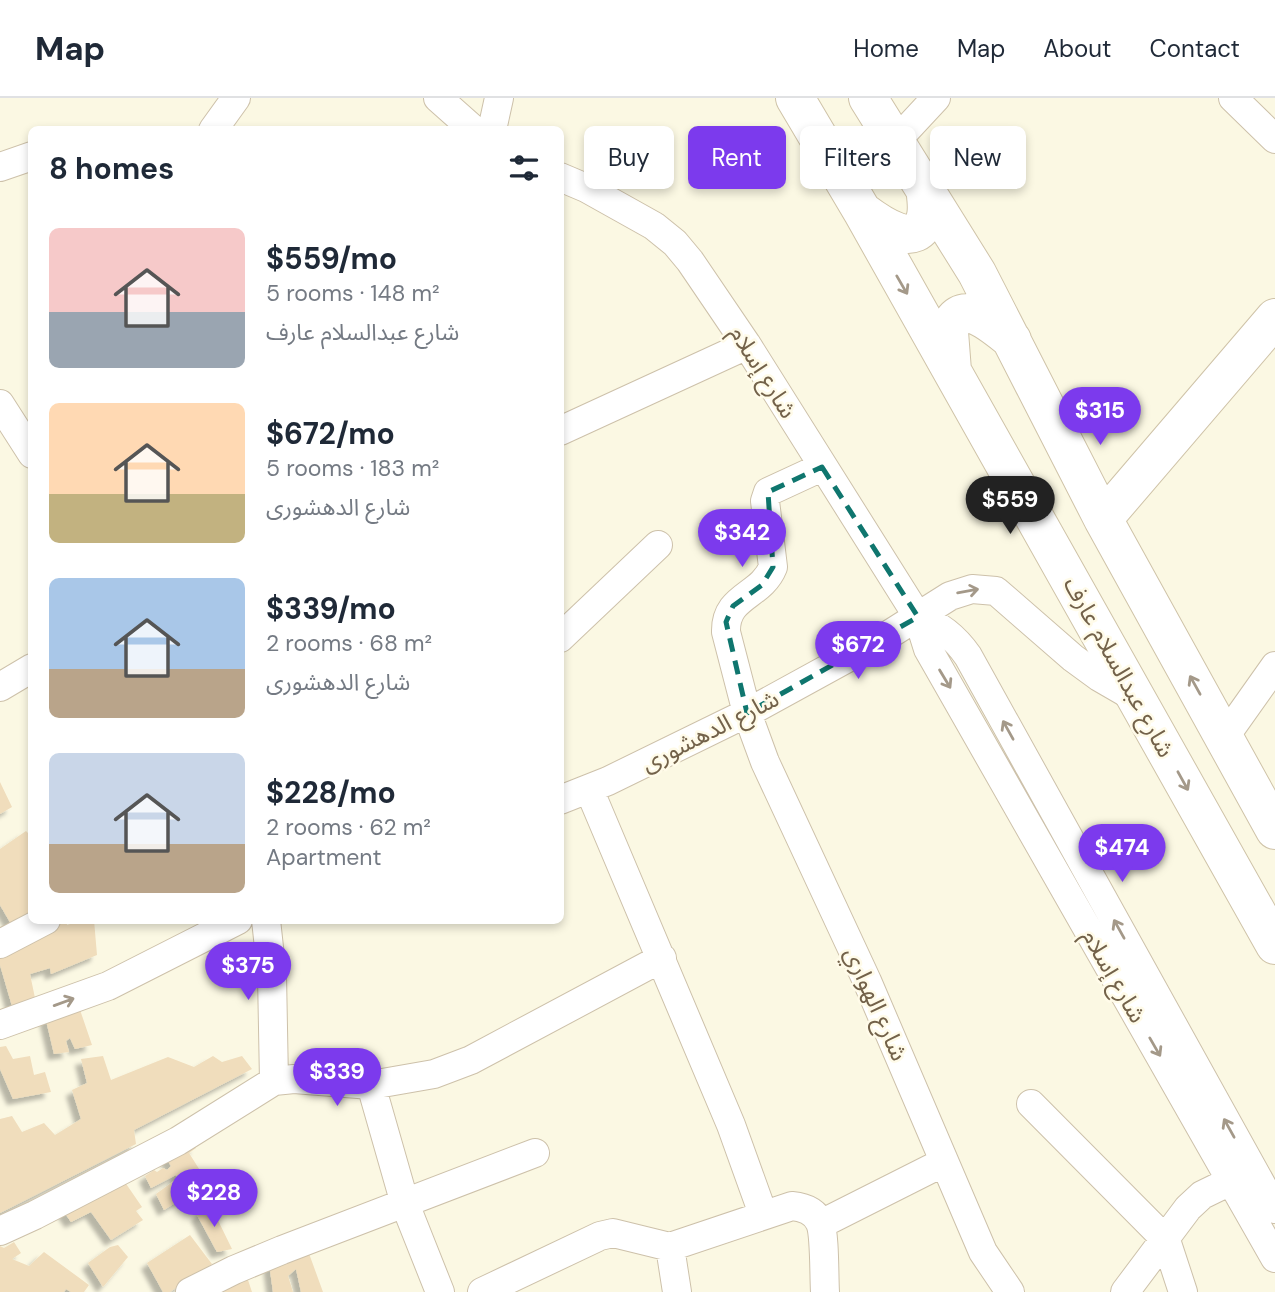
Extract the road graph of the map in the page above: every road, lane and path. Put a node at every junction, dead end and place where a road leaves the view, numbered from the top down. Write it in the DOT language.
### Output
graph roads {
  1 [pos="236,98"];
  2 [pos="438,98"];
  3 [pos="499,98"];
  4 [pos="795,98"];
  5 [pos="868,98"];
  6 [pos="936,98"];
  7 [pos="1233,98"];
  8 [pos="217,126"];
  9 [pos="470,126"];
  10 [pos="493,126"];
  11 [pos="886,126"];
  12 [pos="910,126"];
  13 [pos="1273,133"];
  14 [pos="28,157"];
  15 [pos="0,167"];
  16 [pos="916,173"];
  17 [pos="564,179"];
  18 [pos="925,187"];
  19 [pos="862,211"];
  20 [pos="1275,318"];
  21 [pos="1014,341"];
  22 [pos="747,345"];
  23 [pos="952,371"];
  24 [pos="0,404"];
  25 [pos="564,429"];
  26 [pos="27,439"];
  27 [pos="822,467"];
  28 [pos="1103,519"];
  29 [pos="658,545"];
  30 [pos="918,617"];
  31 [pos="564,634"];
  32 [pos="1275,666"];
  33 [pos="28,670"];
  34 [pos="0,687"];
  35 [pos="1137,699"];
  36 [pos="747,713"];
  37 [pos="1224,738"];
  38 [pos="589,789"];
  39 [pos="564,798"];
  40 [pos="1274,824"];
  41 [pos="39,924"];
  42 [pos="230,924"];
  43 [pos="267,924"];
  44 [pos="1,942"];
  45 [pos="1275,945"];
  46 [pos="662,958"];
  47 [pos="0,1025"];
  48 [pos="274,1081"];
  49 [pos="371,1085"];
  50 [pos="1031,1104"];
  51 [pos="535,1153"];
  52 [pos="944,1162"];
  53 [pos="1242,1175"];
  54 [pos="405,1204"];
  55 [pos="1275,1209"];
  56 [pos="763,1214"];
  57 [pos="821,1224"];
  58 [pos="0,1231"];
  59 [pos="1166,1240"];
  60 [pos="670,1247"];
  61 [pos="1275,1258"];
  62 [pos="499,1288"];
  63 [pos="190,1292"];
  64 [pos="440,1292"];
  65 [pos="677,1292"];
  66 [pos="825,1292"];
  67 [pos="1010,1292"];
  68 [pos="1125,1292"];
  69 [pos="1183,1292"];
  1 -- 8 [label="street"];
  2 -- 9 [label="street"];
  3 -- 10 [label="street"];
  4 -- 19 [label="main road, شارع عبدالسلام عارف"];
  5 -- 11 [label="main road"];
  6 -- 12 [label="street"];
  7 -- 13 [label="street"];
  14 -- 15 [label="street"];
  16 -- 18 [label="main road"];
  17 -- 22 [label="street, شارع إسلام"];
  18 -- 19 [label="main road"];
  18 -- 21 [label="main road"];
  19 -- 23 [label="main road, شارع عبدالسلام عارف, one-way"];
  20 -- 28 [label="main road"];
  21 -- 23 [label="main road"];
  21 -- 28 [label="main road"];
  22 -- 25 [label="street"];
  22 -- 27 [label="street, شارع إسلام"];
  23 -- 35 [label="main road, شارع عبدالسلام عارف"];
  24 -- 26 [label="street"];
  27 -- 30 [label="street, شارع إسلام"];
  27 -- 36 [label="street, شارع الهواري"];
  37 -- 28 [label="main road, one-way"];
  29 -- 31 [label="street"];
  30 -- 35 [label="street, شارع الدهشورى, one-way"];
  30 -- 36 [label="street, شارع الدهشورى"];
  30 -- 53 [label="street, شارع إسلام"];
  32 -- 37 [label="street"];
  33 -- 34 [label="street"];
  35 -- 45 [label="main road, شارع عبدالسلام عارف, one-way"];
  36 -- 38 [label="street, شارع الدهشورى"];
  36 -- 52 [label="street, شارع الهواري"];
  37 -- 40 [label="main road"];
  38 -- 39 [label="street, شارع الدهشورى"];
  38 -- 46 [label="street"];
  41 -- 44 [label="street"];
  47 -- 42 [label="street, one-way"];
  43 -- 48 [label="street"];
  46 -- 49 [label="street"];
  46 -- 56 [label="street"];
  48 -- 49 [label="street"];
  48 -- 58 [label="street"];
  49 -- 54 [label="street"];
  50 -- 59 [label="street"];
  51 -- 54 [label="street"];
  52 -- 57 [label="street"];
  52 -- 67 [label="street, شارع الهواري"];
  53 -- 55 [label="street, شارع إسلام"];
  53 -- 59 [label="street"];
  53 -- 61 [label="street, شارع إسلام"];
  54 -- 63 [label="street"];
  54 -- 64 [label="street"];
  56 -- 57 [label="street"];
  56 -- 60 [label="street"];
  57 -- 66 [label="street"];
  59 -- 68 [label="street"];
  59 -- 69 [label="street"];
  60 -- 62 [label="street"];
  60 -- 65 [label="street"];
}
